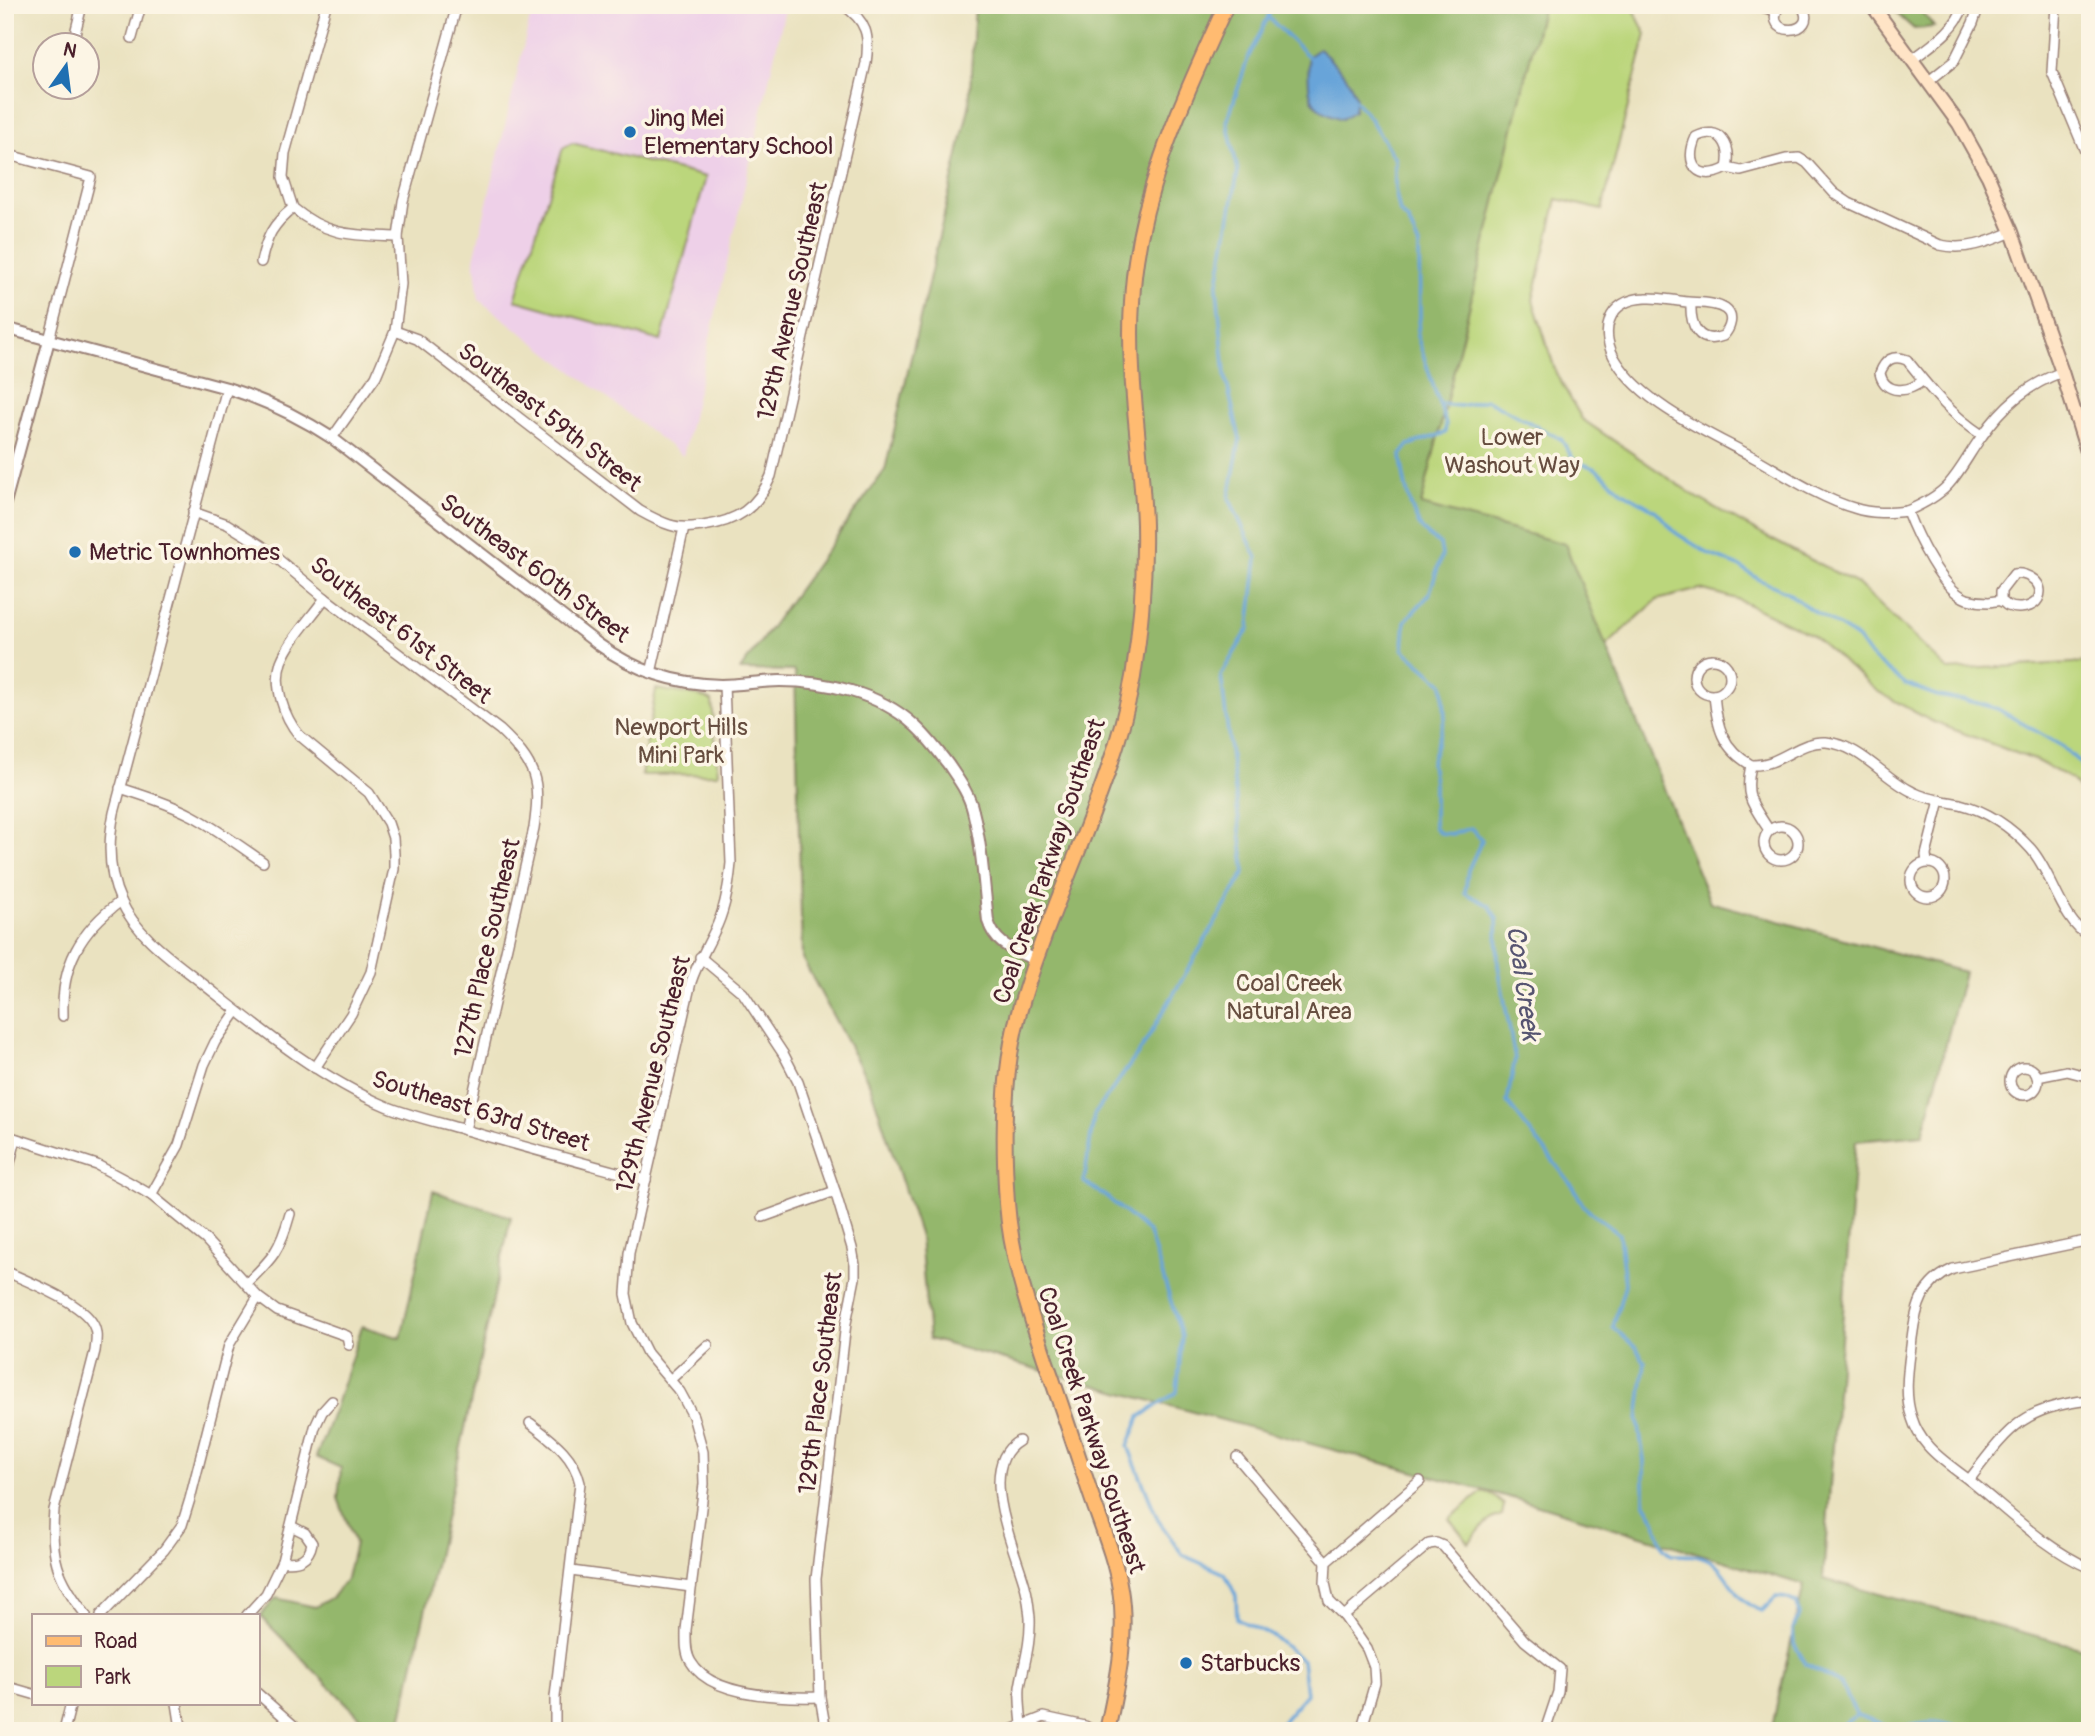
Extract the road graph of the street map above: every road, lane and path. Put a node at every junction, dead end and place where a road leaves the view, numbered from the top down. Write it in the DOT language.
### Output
graph roads {
  1 [pos="82,5"];
  2 [pos="141,5"];
  3 [pos="326,5"];
  4 [pos="457,5"];
  5 [pos="843,5"];
  6 [pos="1226,5"];
  7 [pos="1755,5"];
  8 [pos="1801,5"];
  9 [pos="1872,5"];
  10 [pos="1964,5"];
  11 [pos="1979,5"];
  12 [pos="2056,5"];
  13 [pos="1778,8"];
  14 [pos="75,32"];
  15 [pos="132,38"];
  16 [pos="1913,59"];
  17 [pos="1928,82"];
  18 [pos="5,155"];
  19 [pos="2090,163"];
  20 [pos="1727,168"];
  21 [pos="293,208"];
  22 [pos="2012,232"];
  23 [pos="398,237"];
  24 [pos="261,262"];
  25 [pos="1691,303"];
  26 [pos="5,328"];
  27 [pos="395,331"];
  28 [pos="49,340"];
  29 [pos="2062,372"];
  30 [pos="1923,380"];
  31 [pos="227,388"];
  32 [pos="1982,435"];
  33 [pos="332,438"];
  34 [pos="2090,461"];
  35 [pos="7,488"];
  36 [pos="5,503"];
  37 [pos="193,512"];
  38 [pos="1907,512"];
  39 [pos="684,528"];
  40 [pos="326,598"];
  41 [pos="2001,600"];
  42 [pos="651,673"];
  43 [pos="724,685"];
  44 [pos="1714,695"];
  45 [pos="1751,765"];
  46 [pos="534,774"];
  47 [pos="120,788"];
  48 [pos="1940,800"];
  49 [pos="1769,830"];
  50 [pos="262,862"];
  51 [pos="1927,862"];
  52 [pos="121,901"];
  53 [pos="2090,937"];
  54 [pos="700,957"];
  55 [pos="1035,960"];
  56 [pos="237,1011"];
  57 [pos="63,1016"];
  58 [pos="314,1068"];
  59 [pos="2037,1077"];
  60 [pos="2090,1077"];
  61 [pos="465,1130"];
  62 [pos="5,1135"];
  63 [pos="16,1139"];
  64 [pos="646,1180"];
  65 [pos="5,1182"];
  66 [pos="835,1191"];
  67 [pos="152,1195"];
  68 [pos="290,1214"];
  69 [pos="763,1217"];
  70 [pos="2090,1240"];
  71 [pos="5,1271"];
  72 [pos="247,1283"];
  73 [pos="258,1297"];
  74 [pos="349,1345"];
  75 [pos="708,1345"];
  76 [pos="671,1379"];
  77 [pos="2090,1400"];
  78 [pos="332,1401"];
  79 [pos="530,1423"];
  80 [pos="1019,1441"];
  81 [pos="1237,1457"];
  82 [pos="1969,1480"];
  83 [pos="1420,1481"];
  84 [pos="290,1526"];
  85 [pos="282,1561"];
  86 [pos="1326,1562"];
  87 [pos="2090,1568"];
  88 [pos="571,1571"];
  89 [pos="691,1587"];
  90 [pos="85,1614"];
  91 [pos="102,1614"];
  92 [pos="248,1614"];
  93 [pos="1344,1616"];
  94 [pos="5,1686"];
  95 [pos="32,1694"];
  96 [pos="259,1695"];
  97 [pos="820,1697"];
  98 [pos="69,1704"];
  99 [pos="177,1704"];
  100 [pos="1022,1725"];
  101 [pos="1090,1728"];
  102 [pos="64,1731"];
  103 [pos="185,1731"];
  104 [pos="300,1731"];
  105 [pos="555,1731"];
  106 [pos="826,1731"];
  107 [pos="1008,1731"];
  108 [pos="1050,1731"];
  109 [pos="1107,1731"];
  110 [pos="1361,1731"];
  111 [pos="1545,1731"];
  1 -- 14 [label="street"];
  2 -- 15 [label="street"];
  3 -- 21 [label="street"];
  4 -- 23 [label="street"];
  5 -- 39 [label="street, 129th Avenue Southeast"];
  6 -- 55 [label="main road, Coal Creek Parkway Southeast"];
  7 -- 13 [label="street"];
  8 -- 13 [label="street"];
  9 -- 16 [label="main road"];
  10 -- 16 [label="street"];
  11 -- 17 [label="street"];
  12 -- 19 [label="street"];
  16 -- 17 [label="main road"];
  17 -- 22 [label="main road"];
  18 -- 28 [label="street"];
  20 -- 20 [label="street"];
  20 -- 22 [label="street"];
  21 -- 23 [label="street"];
  21 -- 24 [label="street"];
  22 -- 29 [label="main road"];
  23 -- 27 [label="street"];
  25 -- 25 [label="street"];
  25 -- 38 [label="street"];
  26 -- 28 [label="street, Southeast 60th Street"];
  27 -- 33 [label="street"];
  27 -- 39 [label="street, Southeast 59th Street"];
  28 -- 31 [label="street, Southeast 60th Street"];
  28 -- 35 [label="street"];
  29 -- 32 [label="street"];
  29 -- 34 [label="main road"];
  30 -- 30 [label="street"];
  30 -- 32 [label="street"];
  31 -- 33 [label="street, Southeast 60th Street"];
  31 -- 37 [label="street, Southeast 63rd Street"];
  32 -- 38 [label="street"];
  33 -- 42 [label="street, Southeast 60th Street"];
  35 -- 36 [label="street"];
  37 -- 40 [label="street, Southeast 61st Street"];
  37 -- 47 [label="street, Southeast 63rd Street"];
  38 -- 41 [label="street"];
  39 -- 42 [label="street"];
  40 -- 46 [label="street, Southeast 61st Street"];
  40 -- 58 [label="street"];
  41 -- 41 [label="street"];
  42 -- 43 [label="street, Southeast 60th Street"];
  43 -- 54 [label="street, 129th Avenue Southeast"];
  43 -- 55 [label="street, Southeast 60th Street"];
  44 -- 44 [label="street"];
  44 -- 45 [label="street"];
  45 -- 48 [label="street"];
  45 -- 49 [label="street"];
  46 -- 61 [label="street, 127th Place Southeast"];
  47 -- 50 [label="street"];
  47 -- 52 [label="street, Southeast 63rd Street"];
  48 -- 51 [label="street"];
  48 -- 53 [label="street"];
  49 -- 49 [label="street"];
  52 -- 56 [label="street, Southeast 63rd Street"];
  52 -- 57 [label="street"];
  54 -- 64 [label="street, 129th Avenue Southeast"];
  54 -- 66 [label="street, 129th Place Southeast"];
  55 -- 109 [label="main road, Coal Creek Parkway Southeast"];
  56 -- 58 [label="street, Southeast 63rd Street"];
  56 -- 67 [label="street"];
  58 -- 61 [label="street, Southeast 63rd Street"];
  59 -- 60 [label="street"];
  61 -- 64 [label="street, Southeast 63rd Street"];
  62 -- 63 [label="street"];
  63 -- 65 [label="street"];
  63 -- 67 [label="street"];
  64 -- 76 [label="street, 129th Avenue Southeast"];
  66 -- 69 [label="street"];
  66 -- 97 [label="street, 129th Place Southeast"];
  67 -- 72 [label="street"];
  68 -- 72 [label="street"];
  70 -- 82 [label="street"];
  71 -- 90 [label="street"];
  72 -- 73 [label="street"];
  73 -- 74 [label="street"];
  73 -- 91 [label="street"];
  75 -- 76 [label="street"];
  76 -- 89 [label="street, 129th Avenue Southeast"];
  77 -- 82 [label="street"];
  78 -- 84 [label="street"];
  79 -- 88 [label="street"];
  80 -- 100 [label="street"];
  81 -- 86 [label="street"];
  82 -- 87 [label="street"];
  83 -- 86 [label="street"];
  84 -- 85 [label="street"];
  84 -- 85 [label="street"];
  85 -- 92 [label="street"];
  86 -- 93 [label="street"];
  88 -- 89 [label="street"];
  88 -- 105 [label="street"];
  89 -- 97 [label="street, 129th Avenue Southeast"];
  93 -- 110 [label="street"];
  93 -- 111 [label="street"];
  94 -- 95 [label="street"];
  96 -- 104 [label="street"];
  97 -- 106 [label="street, 129th Place Southeast"];
  98 -- 102 [label="street"];
  99 -- 103 [label="street"];
  100 -- 101 [label="street"];
  100 -- 107 [label="street"];
  100 -- 108 [label="street"];
}
